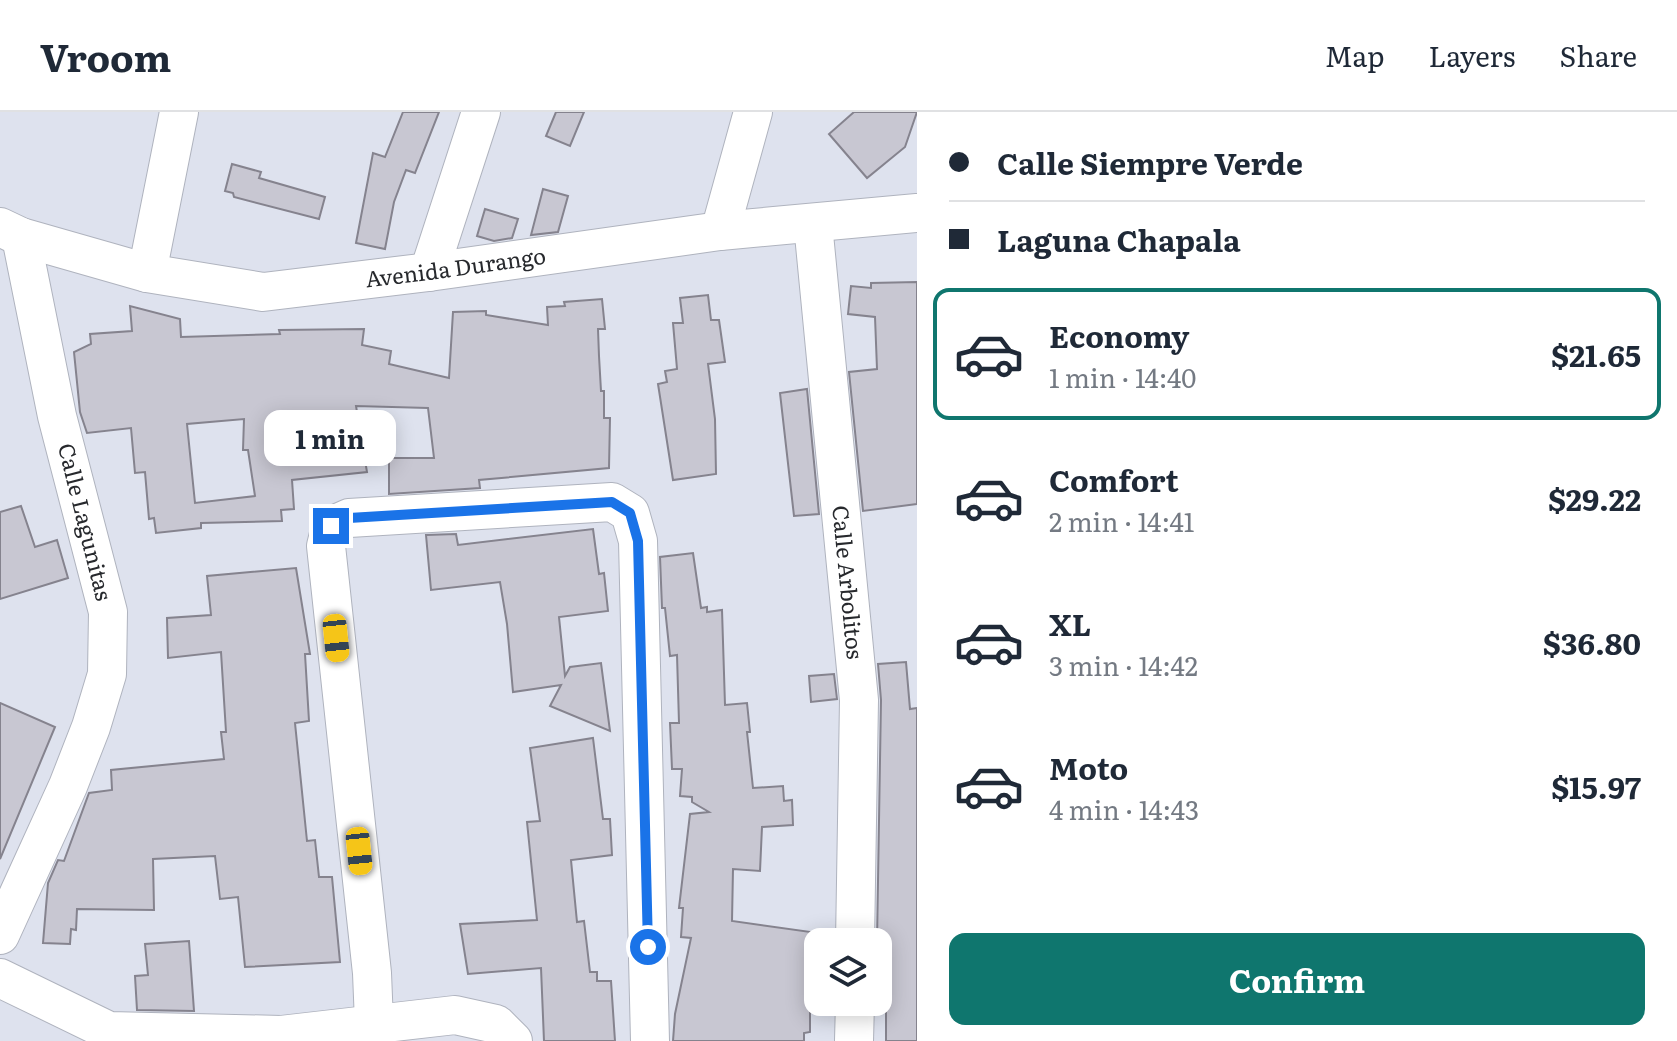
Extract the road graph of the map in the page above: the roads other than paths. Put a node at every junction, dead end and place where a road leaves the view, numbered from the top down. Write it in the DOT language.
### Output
graph roads {
  1 [pos="179,112"];
  2 [pos="481,112"];
  3 [pos="753,112"];
  4 [pos="917,213"];
  5 [pos="813,224"];
  6 [pos="720,231"];
  7 [pos="11,232"];
  8 [pos="429,272"];
  9 [pos="147,273"];
  10 [pos="8,894"];
  11 [pos="855,928"];
  12 [pos="0,935"];
  13 [pos="0,978"];
  14 [pos="855,1016"];
  15 [pos="374,1022"];
  16 [pos="109,1036"];
  17 [pos="282,1038"];
  18 [pos="513,1041"];
  19 [pos="650,1041"];
  20 [pos="854,1041"];
  1 -- 9 [label="street"];
  2 -- 8 [label="street"];
  3 -- 6 [label="street"];
  4 -- 5 [label="street, Avenida Durango"];
  5 -- 6 [label="street, Avenida Durango"];
  5 -- 11 [label="street, Calle Arbolitos"];
  6 -- 8 [label="street, Avenida Durango"];
  7 -- 9 [label="street, Avenida Durango"];
  7 -- 10 [label="street, Calle Lagunitas"];
  8 -- 9 [label="street, Avenida Durango"];
  10 -- 12 [label="street, Calle Lagunitas"];
  13 -- 16 [label="street"];
  14 -- 20 [label="street"];
  15 -- 17 [label="street"];
  15 -- 18 [label="street"];
  15 -- 19 [label="street"];
  16 -- 17 [label="street"];
}
